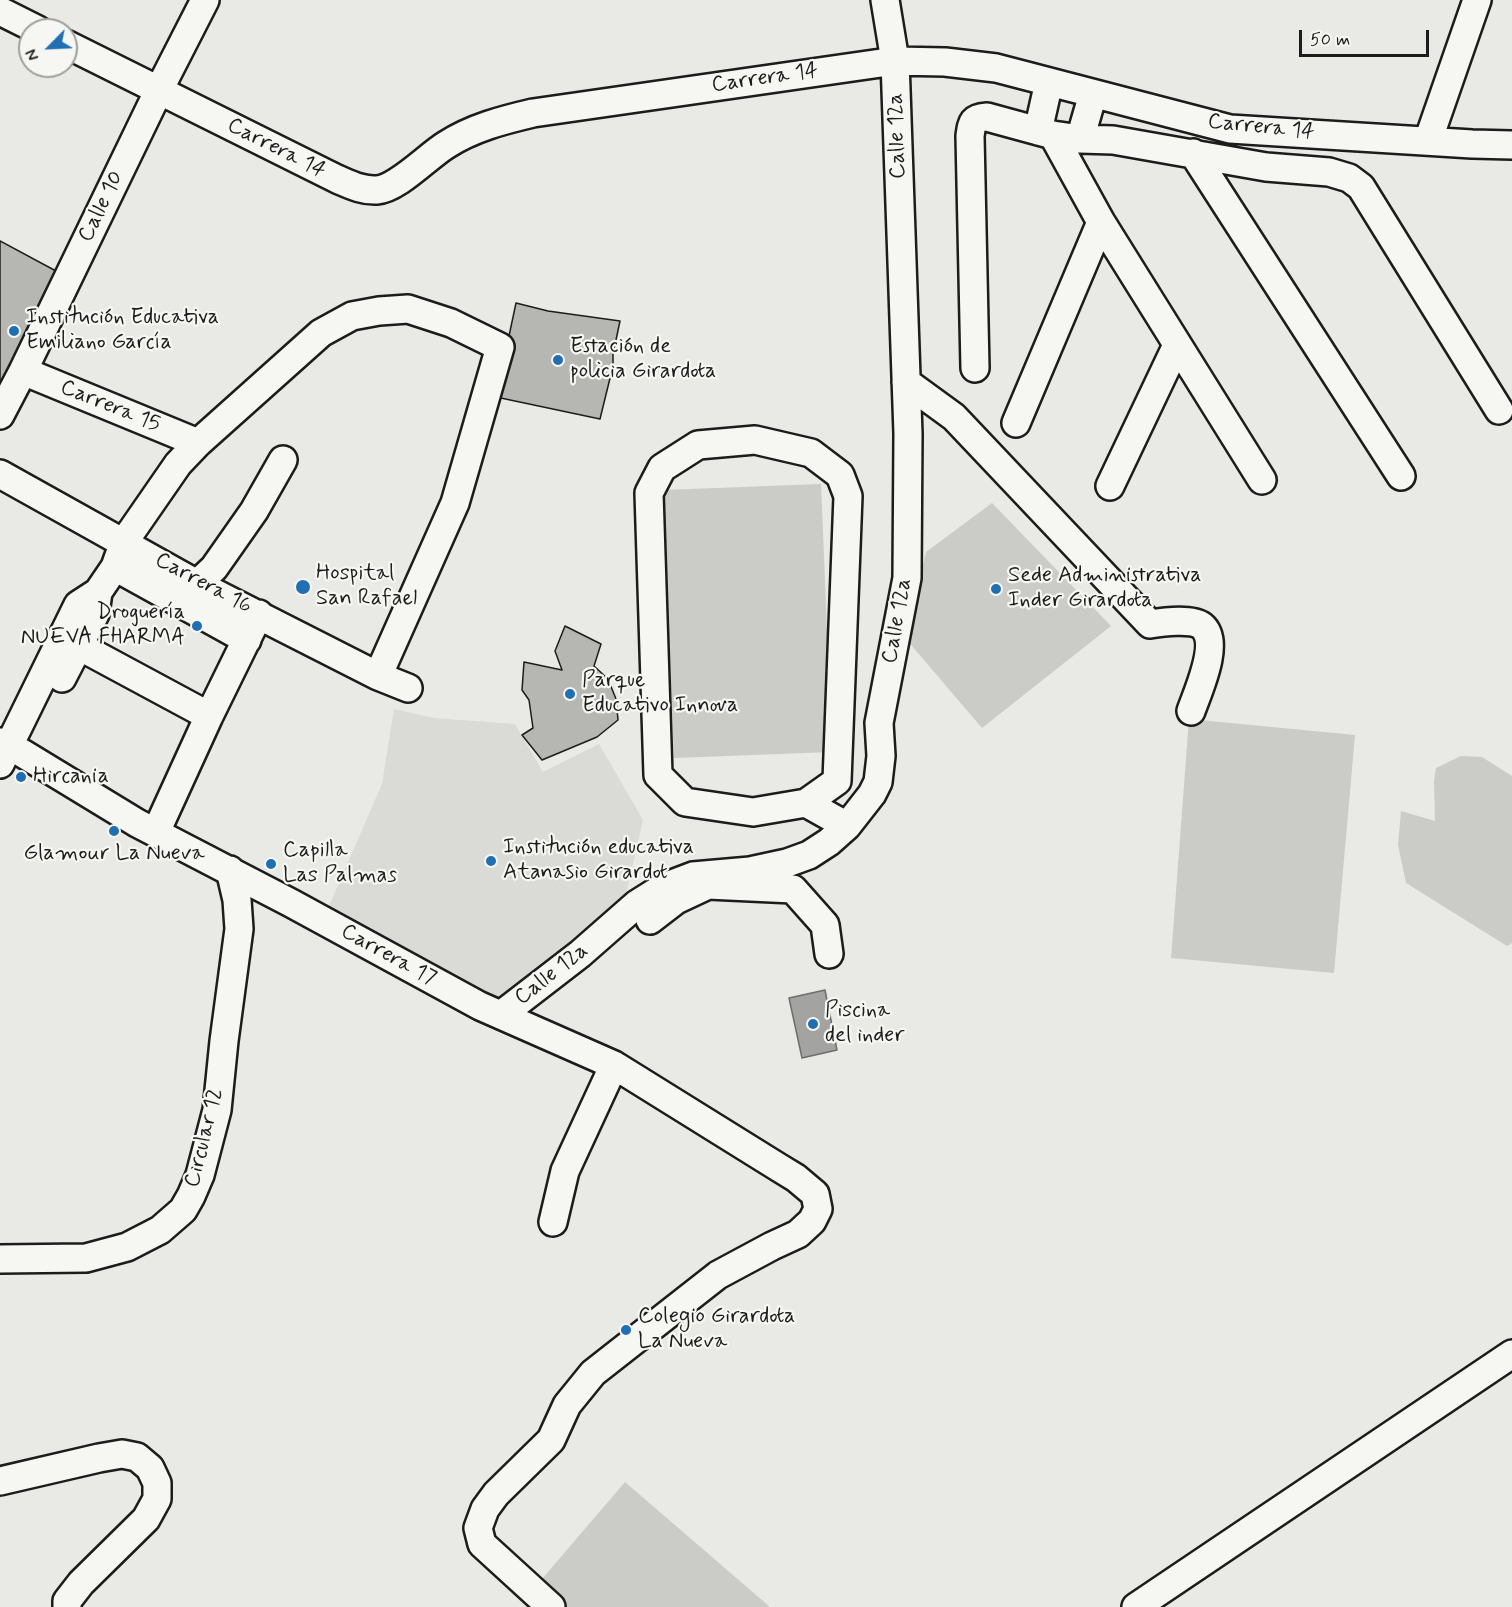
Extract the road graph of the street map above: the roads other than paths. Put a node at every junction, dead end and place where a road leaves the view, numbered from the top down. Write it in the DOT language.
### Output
graph roads {
  1 [pos="205,0"];
  2 [pos="885,0"];
  3 [pos="1477,0"];
  4 [pos="0,11"];
  5 [pos="18,20"];
  6 [pos="78,50"];
  7 [pos="895,61"];
  8 [pos="1049,82"];
  9 [pos="159,90"];
  10 [pos="1093,94"];
  11 [pos="1045,133"];
  12 [pos="1080,139"];
  13 [pos="1428,141"];
  14 [pos="1512,145"];
  15 [pos="1192,153"];
  16 [pos="1101,222"];
  17 [pos="1178,345"];
  18 [pos="975,368"];
  19 [pos="23,371"];
  20 [pos="906,382"];
  21 [pos="1498,410"];
  22 [pos="0,415"];
  23 [pos="1016,423"];
  24 [pos="198,442"];
  25 [pos="283,460"];
  26 [pos="0,474"];
  27 [pos="1401,476"];
  28 [pos="1262,480"];
  29 [pos="1110,486"];
  30 [pos="124,542"];
  31 [pos="115,567"];
  32 [pos="197,584"];
  33 [pos="98,592"];
  34 [pos="259,614"];
  35 [pos="247,640"];
  36 [pos="79,646"];
  37 [pos="378,676"];
  38 [pos="408,688"];
  39 [pos="1191,711"];
  40 [pos="209,716"];
  41 [pos="8,752"];
  42 [pos="806,803"];
  43 [pos="847,826"];
  44 [pos="156,832"];
  45 [pos="230,870"];
  46 [pos="647,917"];
  47 [pos="830,954"];
  48 [pos="501,1015"];
  49 [pos="614,1065"];
  50 [pos="553,1222"];
  51 [pos="0,1259"];
  52 [pos="1512,1354"];
  53 [pos="0,1481"];
  54 [pos="67,1607"];
  55 [pos="551,1607"];
  56 [pos="1136,1607"];
  1 -- 9 [label="street, Calle 10"];
  2 -- 7 [label="street, Calle 12a"];
  3 -- 13 [label="street"];
  4 -- 5 [label="street"];
  6 -- 9 [label="street, Carrera 14"];
  7 -- 8 [label="street, Carrera 14"];
  7 -- 9 [label="street, Carrera 14"];
  7 -- 20 [label="street, Calle 12a"];
  8 -- 10 [label="street, Carrera 14"];
  8 -- 11 [label="street"];
  9 -- 19 [label="street, Calle 10"];
  10 -- 12 [label="street"];
  10 -- 13 [label="street, Carrera 14"];
  11 -- 12 [label="street"];
  11 -- 16 [label="street"];
  11 -- 18 [label="street"];
  12 -- 15 [label="street"];
  13 -- 14 [label="street, Carrera 14"];
  15 -- 21 [label="street"];
  15 -- 27 [label="street"];
  16 -- 17 [label="street"];
  16 -- 23 [label="street"];
  17 -- 28 [label="street"];
  17 -- 29 [label="street"];
  19 -- 22 [label="street, Calle 10"];
  19 -- 24 [label="street, Carrera 15"];
  20 -- 39 [label="street"];
  20 -- 43 [label="street, Calle 12a"];
  24 -- 30 [label="street"];
  24 -- 37 [label="street"];
  25 -- 32 [label="street"];
  26 -- 30 [label="street, Carrera 16"];
  30 -- 31 [label="street"];
  30 -- 32 [label="street, Carrera 16"];
  31 -- 33 [label="street"];
  31 -- 35 [label="street"];
  32 -- 34 [label="street, Carrera 16"];
  33 -- 36 [label="street"];
  33 -- 41 [label="street"];
  34 -- 35 [label="street"];
  34 -- 37 [label="street, Carrera 16"];
  35 -- 40 [label="street"];
  36 -- 40 [label="street"];
  36 -- 41 [label="street"];
  37 -- 38 [label="street, Carrera 16"];
  40 -- 44 [label="street"];
  41 -- 44 [label="street, Carrera 17"];
  42 -- 42 [label="street"];
  42 -- 43 [label="street"];
  43 -- 46 [label="street, Calle 12a"];
  44 -- 45 [label="street, Carrera 17"];
  45 -- 48 [label="street, Carrera 17"];
  45 -- 51 [label="street, Circular 12"];
  46 -- 47 [label="street"];
  46 -- 48 [label="street, Calle 12a"];
  48 -- 49 [label="street, Carrera 17"];
  49 -- 50 [label="street"];
  49 -- 55 [label="street, Carrera 17"];
  52 -- 56 [label="street"];
  53 -- 54 [label="street"];
}
